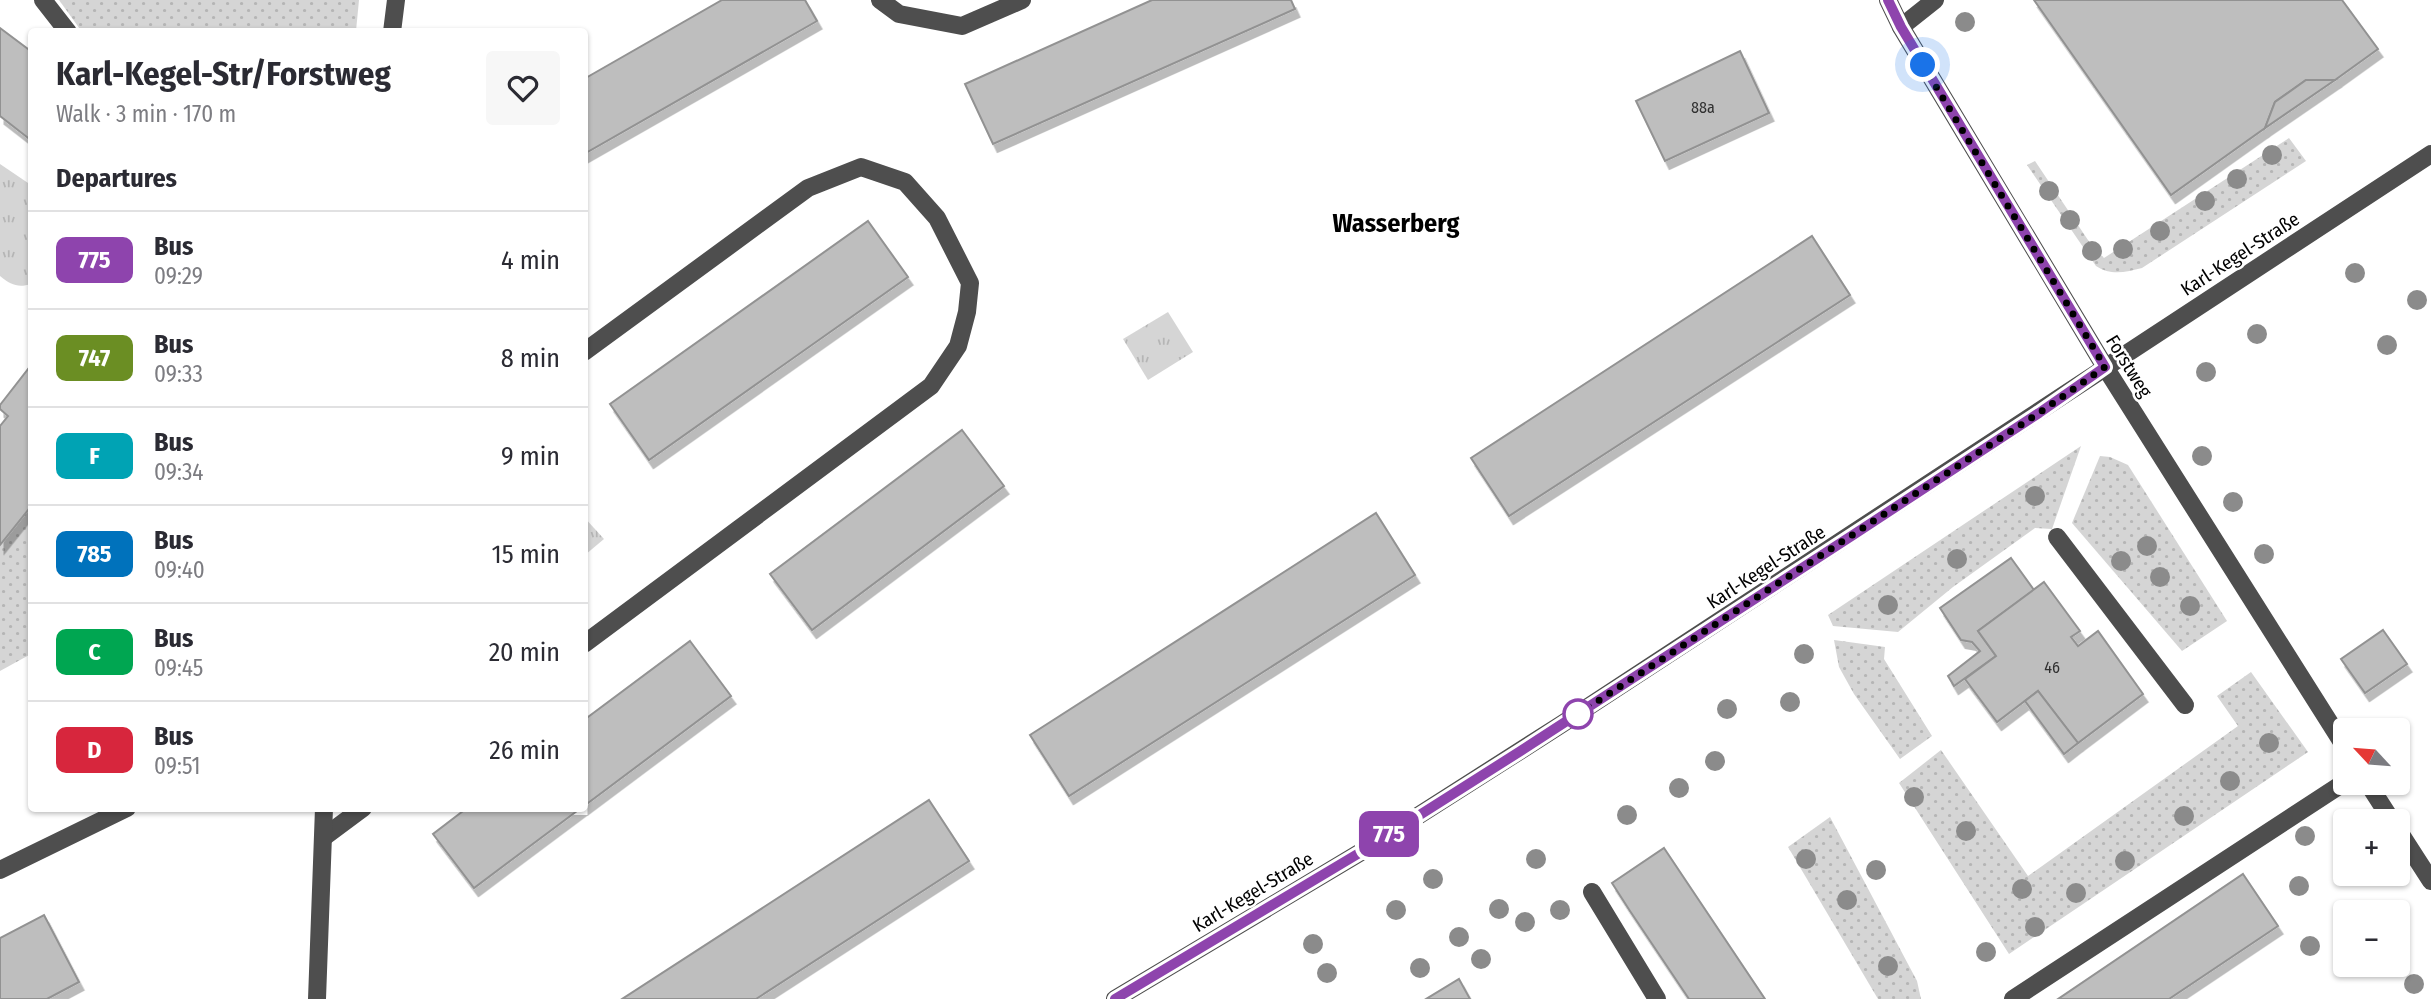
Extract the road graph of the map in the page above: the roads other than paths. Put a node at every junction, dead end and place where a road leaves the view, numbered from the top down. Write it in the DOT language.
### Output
graph roads {
  1 [pos="43,0"];
  2 [pos="412,0"];
  3 [pos="880,0"];
  4 [pos="1022,0"];
  5 [pos="1888,0"];
  6 [pos="1935,0"];
  7 [pos="395,5"];
  8 [pos="1901,27"];
  9 [pos="65,28"];
  10 [pos="392,28"];
  11 [pos="2431,155"];
  12 [pos="588,349"];
  13 [pos="2105,367"];
  14 [pos="2057,537"];
  15 [pos="588,642"];
  16 [pos="2185,705"];
  17 [pos="2333,728"];
  18 [pos="2333,790"];
  19 [pos="119,812"];
  20 [pos="324,812"];
  21 [pos="358,812"];
  22 [pos="324,837"];
  23 [pos="2410,849"];
  24 [pos="0,870"];
  25 [pos="2431,881"];
  26 [pos="1592,892"];
  27 [pos="317,999"];
  28 [pos="1115,999"];
  29 [pos="1657,999"];
  30 [pos="2014,999"];
  1 -- 9 [label="street"];
  2 -- 7 [label="street"];
  3 -- 4 [label="street"];
  5 -- 8 [label="street, Forstweg"];
  6 -- 8 [label="street"];
  7 -- 10 [label="street"];
  8 -- 13 [label="street, Forstweg"];
  11 -- 13 [label="street, Karl-Kegel-Straße"];
  12 -- 15 [label="street"];
  13 -- 17 [label="street, Forstweg"];
  13 -- 28 [label="street, Karl-Kegel-Straße"];
  14 -- 16 [label="street"];
  18 -- 30 [label="street"];
  19 -- 24 [label="street"];
  20 -- 22 [label="street"];
  21 -- 22 [label="street"];
  22 -- 27 [label="street"];
  23 -- 25 [label="street"];
  26 -- 29 [label="street"];
}
